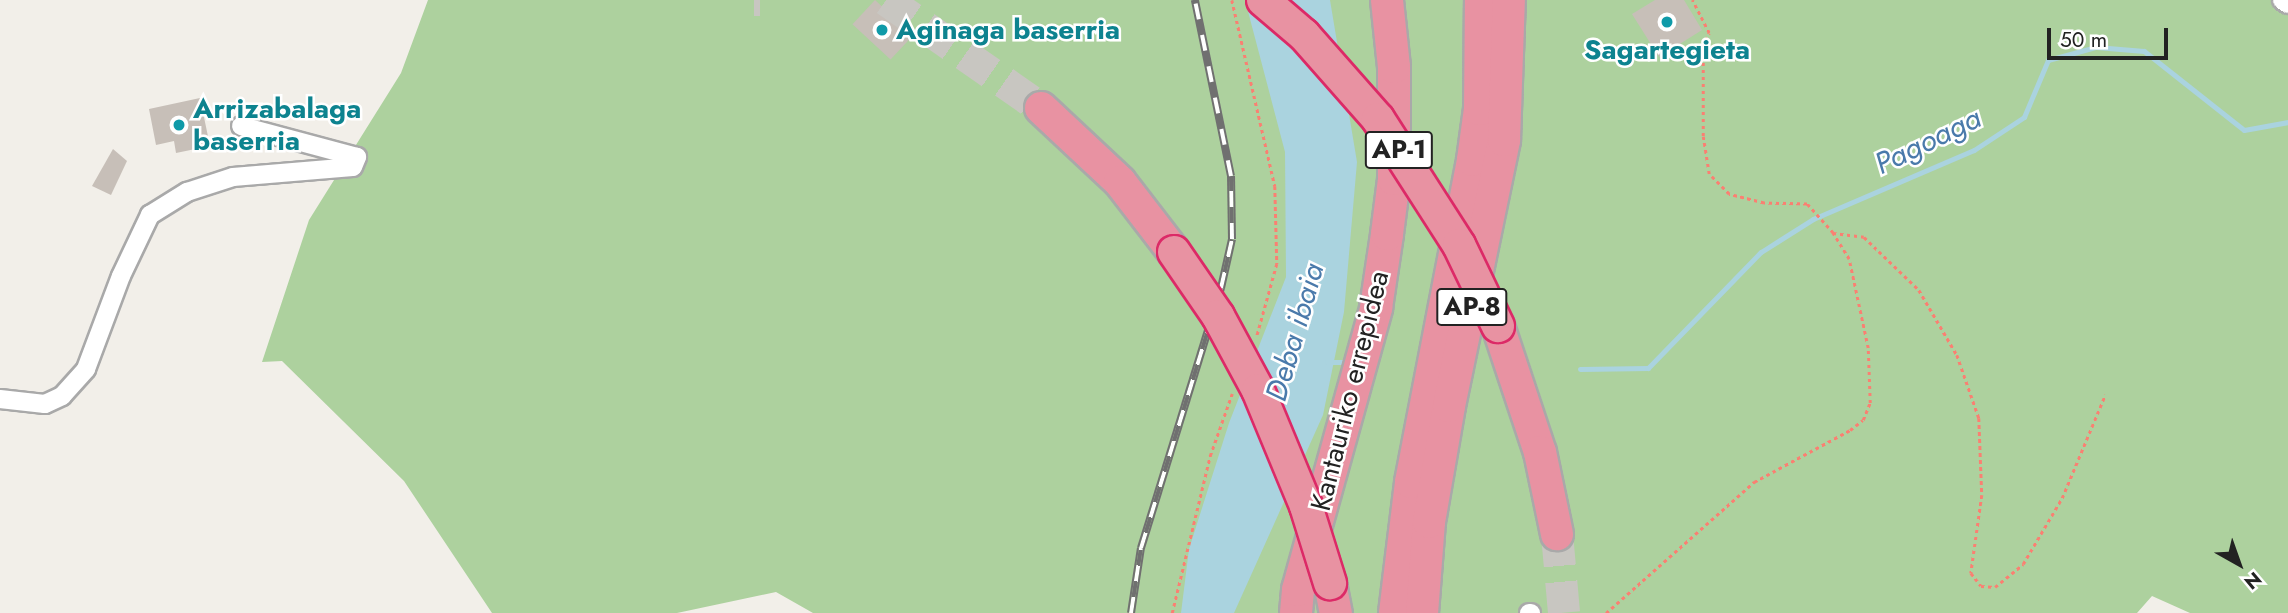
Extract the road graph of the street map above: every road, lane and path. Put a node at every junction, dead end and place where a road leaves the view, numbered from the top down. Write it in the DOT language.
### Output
graph roads {
  1 [pos="1263,0"];
  2 [pos="1387,0"];
  3 [pos="1481,0"];
  4 [pos="1509,0"];
  5 [pos="1692,0"];
  6 [pos="2282,0"];
  7 [pos="2288,4"];
  8 [pos="1041,108"];
  9 [pos="241,126"];
  10 [pos="1833,233"];
  11 [pos="2105,395"];
  12 [pos="0,399"];
  13 [pos="1557,534"];
  14 [pos="1333,598"];
  15 [pos="1296,613"];
  16 [pos="1395,613"];
  17 [pos="1422,613"];
  18 [pos="1606,613"];
  1 -- 13 [label="highway, AP-1, bridge"];
  2 -- 15 [label="highway, Kantauriko errepidea"];
  3 -- 16 [label="highway, AP-8"];
  4 -- 17 [label="highway, AP-8"];
  5 -- 10 [label="path"];
  6 -- 7 [label="street"];
  8 -- 14 [label="highway, bridge"];
  9 -- 12 [label="street"];
  10 -- 11 [label="path"];
  10 -- 18 [label="path"];
}
